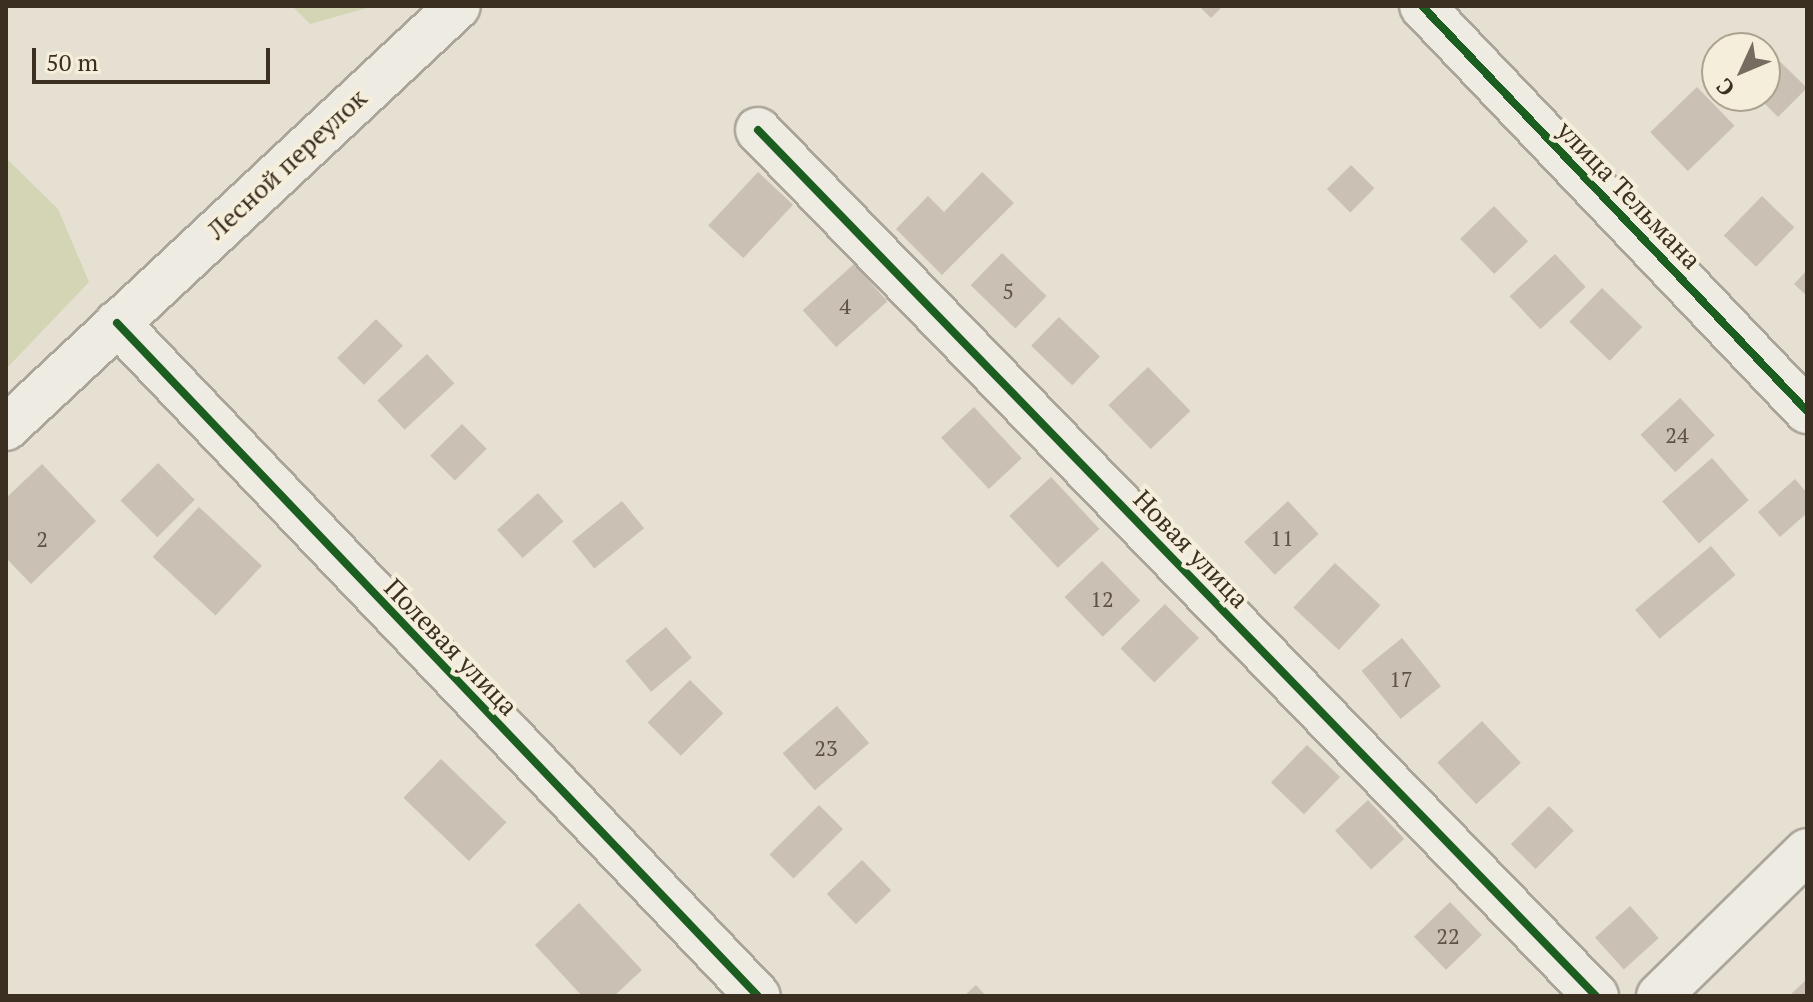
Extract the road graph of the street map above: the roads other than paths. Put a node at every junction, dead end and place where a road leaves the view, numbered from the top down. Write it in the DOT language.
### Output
graph roads {
  1 [pos="458,6"];
  2 [pos="1422,6"];
  3 [pos="758,130"];
  4 [pos="117,323"];
  5 [pos="1807,411"];
  6 [pos="6,428"];
  7 [pos="1807,851"];
  8 [pos="758,996"];
  9 [pos="1596,996"];
  10 [pos="1659,996"];
  1 -- 4 [label="street, Лесной переулок"];
  2 -- 5 [label="street, улица Тельмана"];
  3 -- 9 [label="street, Новая улица"];
  4 -- 6 [label="street, Лесной переулок"];
  4 -- 8 [label="street, Полевая улица"];
  7 -- 10 [label="street"];
}
